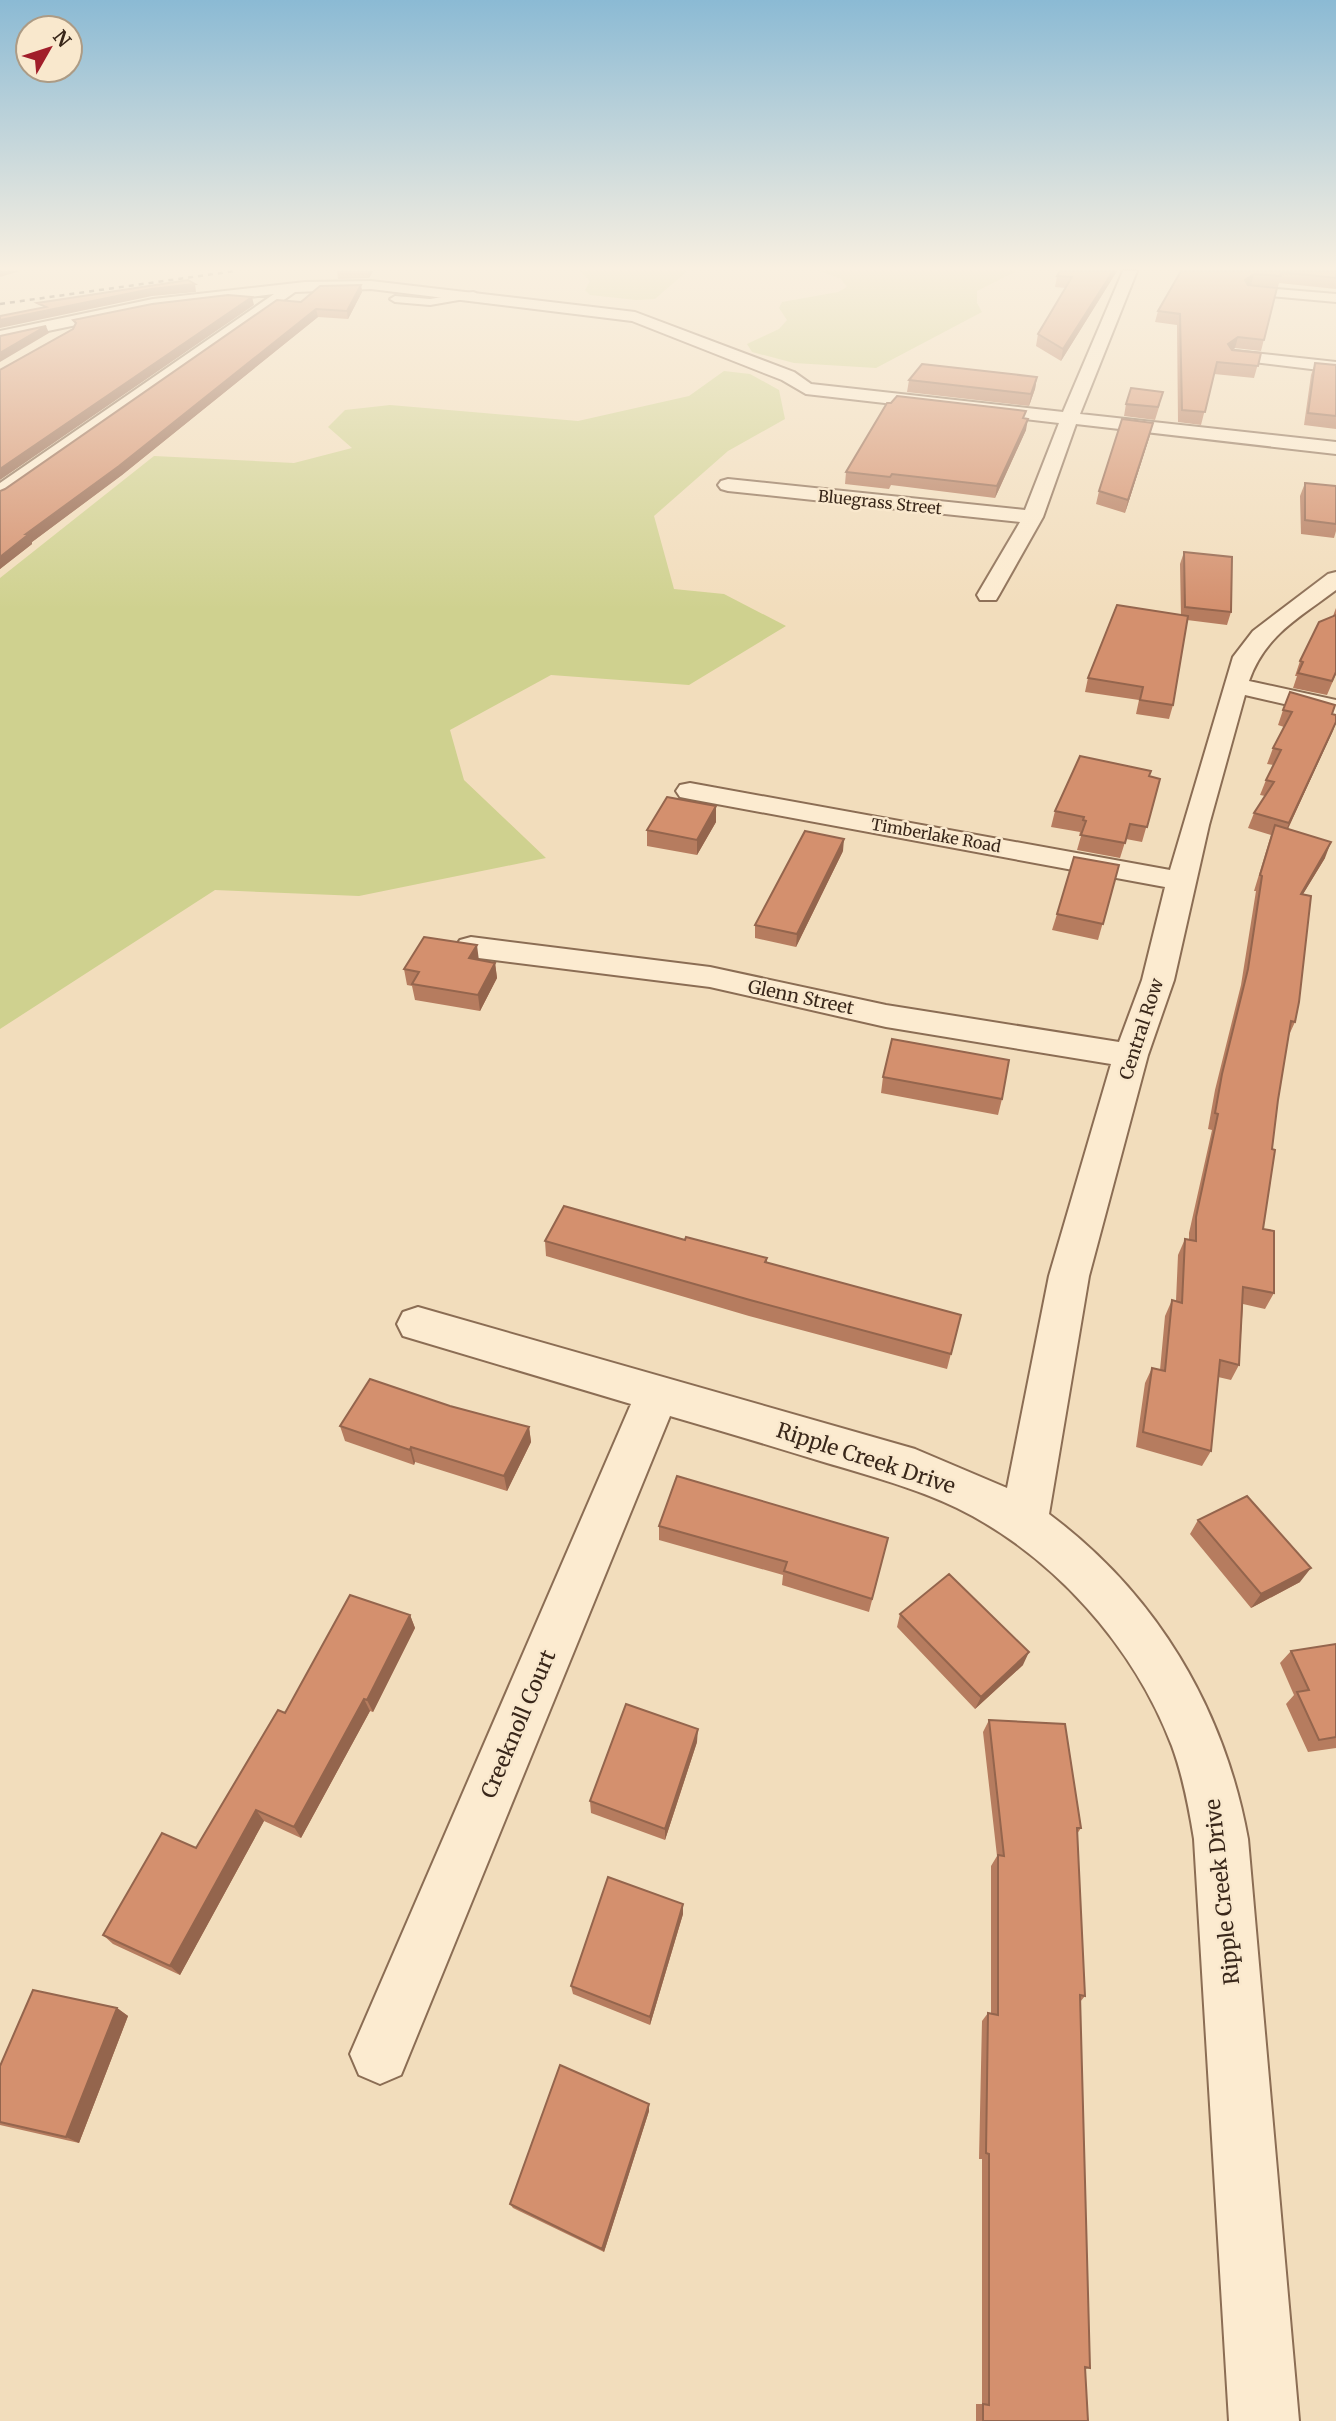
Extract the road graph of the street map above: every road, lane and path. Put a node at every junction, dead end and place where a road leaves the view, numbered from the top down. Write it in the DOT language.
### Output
graph roads {
  1 [pos="153,384"];
  2 [pos="801,384"];
  3 [pos="1083,384"];
  4 [pos="1069,419"];
  5 [pos="1336,448"];
  6 [pos="728,485"];
  7 [pos="0,492"];
  8 [pos="1033,517"];
  9 [pos="1336,579"];
  10 [pos="988,595"];
  11 [pos="1235,685"];
  12 [pos="1336,708"];
  13 [pos="690,791"];
  14 [pos="1182,881"];
  15 [pos="471,947"];
  16 [pos="1131,1055"];
  17 [pos="418,1324"];
  18 [pos="657,1394"];
  19 [pos="1024,1522"];
  20 [pos="380,2054"];
  21 [pos="1264,2421"];
  1 -- 7 [label="street"];
  2 -- 4 [label="street"];
  3 -- 4 [label="street"];
  4 -- 5 [label="street"];
  4 -- 8 [label="street"];
  6 -- 8 [label="street, Bluegrass Street"];
  8 -- 10 [label="street"];
  9 -- 11 [label="street, Central Row"];
  11 -- 12 [label="street"];
  11 -- 14 [label="street, Central Row"];
  13 -- 14 [label="street, Timberlake Road"];
  14 -- 16 [label="street, Central Row"];
  15 -- 16 [label="street, Glenn Street"];
  16 -- 19 [label="street, Central Row"];
  17 -- 18 [label="street, Ripple Creek Drive"];
  18 -- 19 [label="street, Ripple Creek Drive"];
  18 -- 20 [label="street, Creeknoll Court"];
  19 -- 21 [label="street, Ripple Creek Drive"];
}
